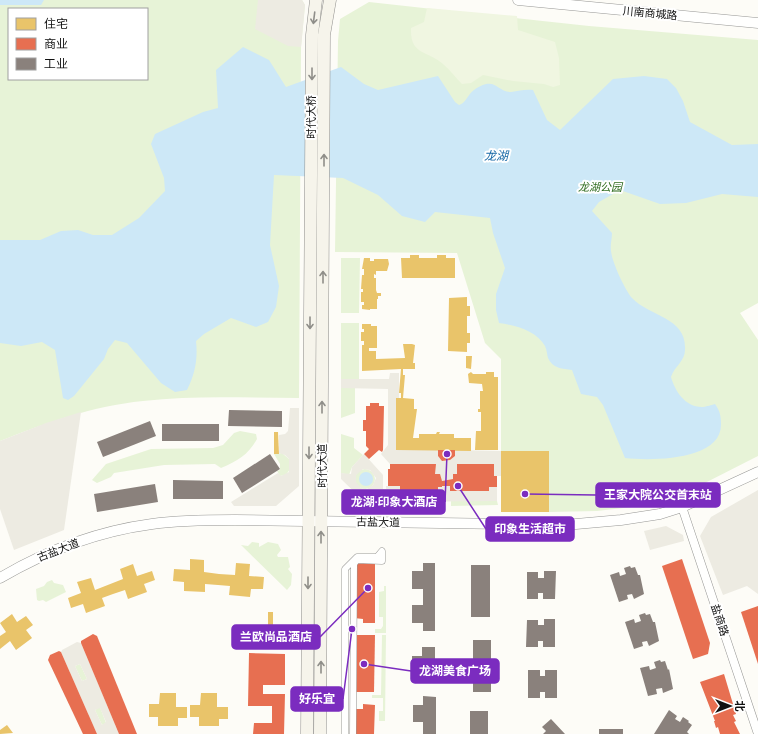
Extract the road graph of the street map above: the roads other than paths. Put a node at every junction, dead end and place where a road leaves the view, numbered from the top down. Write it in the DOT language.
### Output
graph roads {
  1 [pos="316,0"];
  2 [pos="330,0"];
  3 [pos="518,0"];
  4 [pos="601,4"];
  5 [pos="758,23"];
  6 [pos="324,199"];
  7 [pos="311,200"];
  8 [pos="758,472"];
  9 [pos="682,506"];
  10 [pos="308,520"];
  11 [pos="322,520"];
  12 [pos="0,578"];
  13 [pos="307,734"];
  14 [pos="320,734"];
  15 [pos="345,734"];
  16 [pos="353,734"];
  17 [pos="758,734"];
  1 -- 7 [label="main road, 时代大桥, one-way"];
  6 -- 2 [label="main road, 时代大桥, one-way"];
  3 -- 4 [label="street, 川南商城路"];
  4 -- 5 [label="street, 川南商城路"];
  11 -- 6 [label="main road, 时代大道, one-way"];
  7 -- 10 [label="main road, 时代大道, one-way"];
  8 -- 9 [label="street, 古盐大道"];
  9 -- 11 [label="street, 古盐大道"];
  9 -- 17 [label="street, 盐商路"];
  10 -- 11 [label="street, 古盐大道"];
  10 -- 12 [label="street, 古盐大道"];
  10 -- 13 [label="main road, 时代大道, one-way"];
  14 -- 11 [label="main road, 时代大道, one-way"];
  15 -- 16 [label="street"];
}
